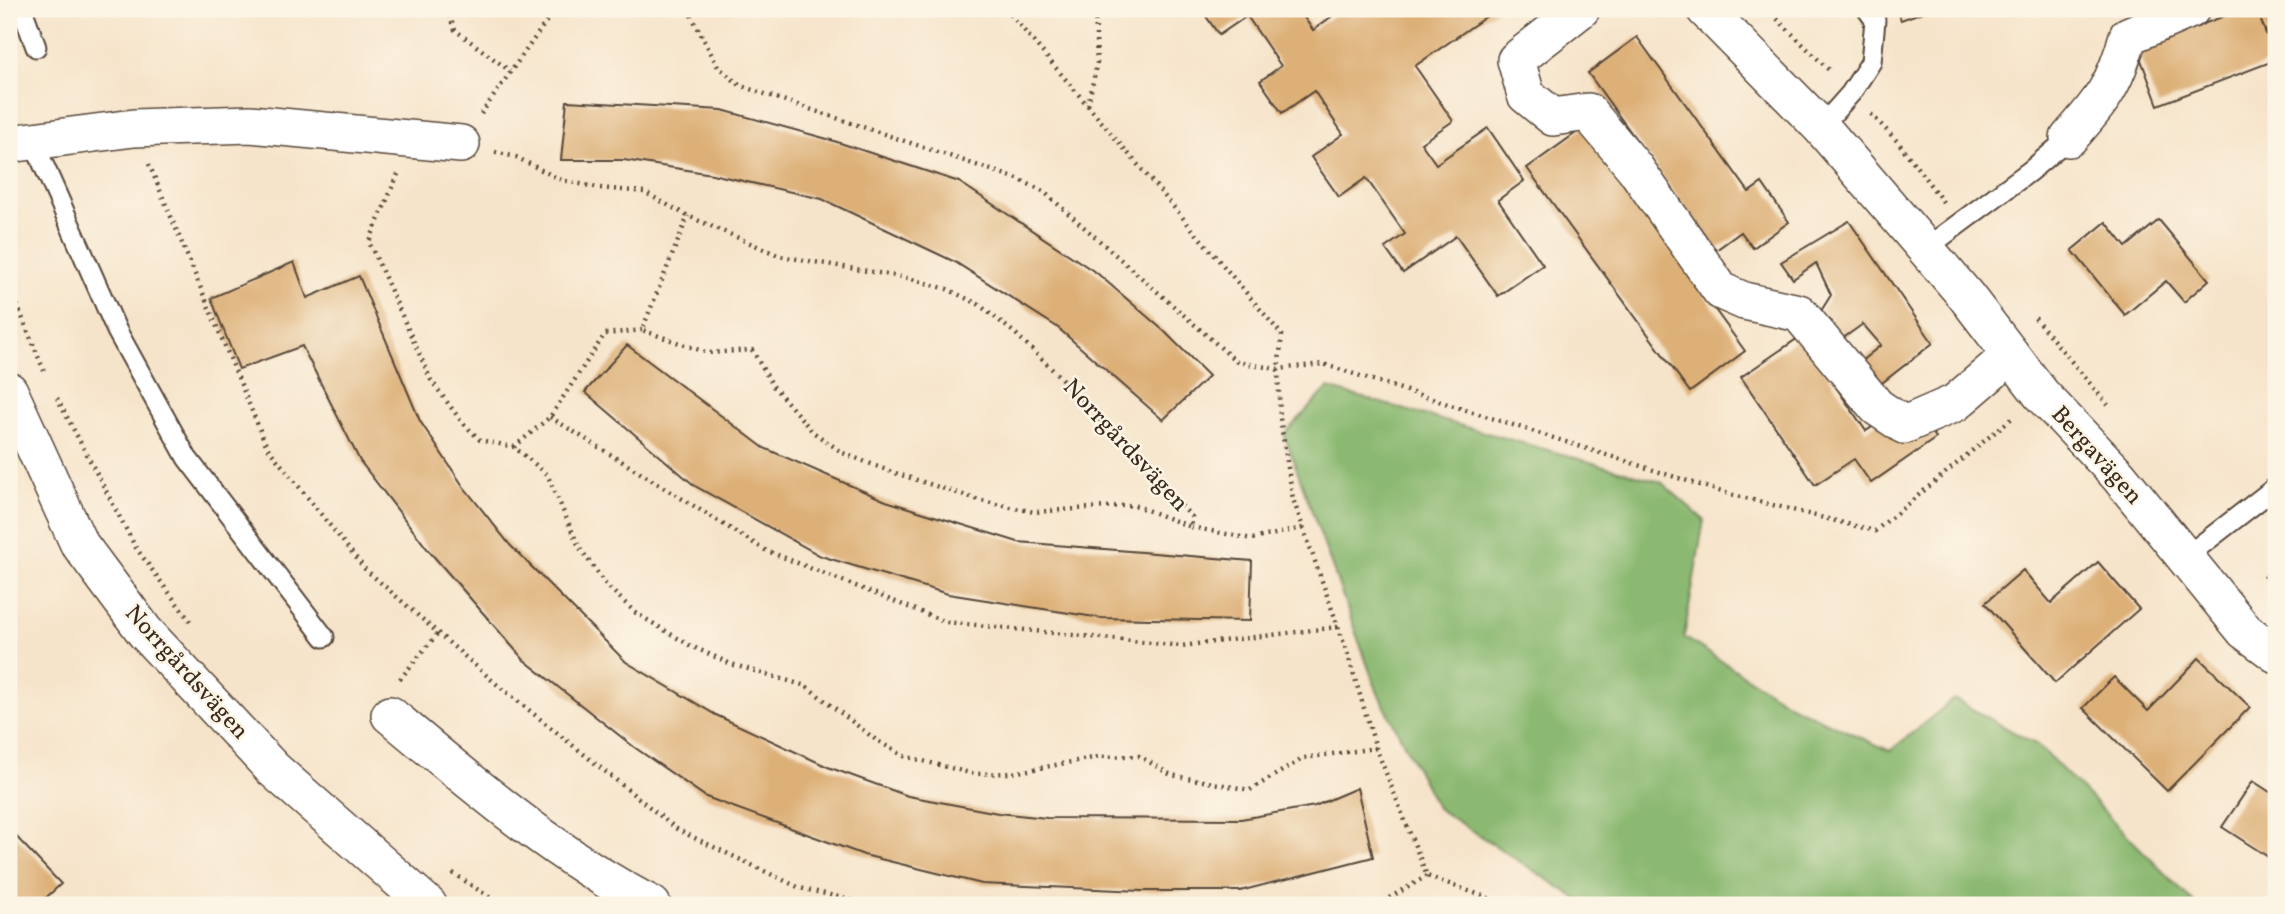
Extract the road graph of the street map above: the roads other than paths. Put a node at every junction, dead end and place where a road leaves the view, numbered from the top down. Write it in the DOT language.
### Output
graph roads {
  1 [pos="22,9"];
  2 [pos="1581,9"];
  3 [pos="1705,9"];
  4 [pos="1867,9"];
  5 [pos="2191,9"];
  6 [pos="36,47"];
  7 [pos="1821,127"];
  8 [pos="2069,138"];
  9 [pos="21,142"];
  10 [pos="461,144"];
  11 [pos="1926,249"];
  12 [pos="2011,355"];
  13 [pos="9,391"];
  14 [pos="2276,487"];
  15 [pos="2183,559"];
  16 [pos="324,637"];
  17 [pos="2276,653"];
  18 [pos="390,715"];
  19 [pos="428,905"];
  20 [pos="652,905"];
  1 -- 6 [label="lane"];
  2 -- 12 [label="street"];
  3 -- 7 [label="street, Bergavägen"];
  4 -- 7 [label="lane"];
  5 -- 8 [label="street"];
  7 -- 11 [label="street, Bergavägen"];
  8 -- 11 [label="lane"];
  9 -- 10 [label="street"];
  9 -- 16 [label="lane"];
  11 -- 12 [label="street, Bergavägen"];
  12 -- 15 [label="street, Bergavägen"];
  13 -- 19 [label="street, Norrgårdsvägen"];
  14 -- 15 [label="lane"];
  15 -- 17 [label="street, Bergavägen"];
  18 -- 20 [label="street"];
}
